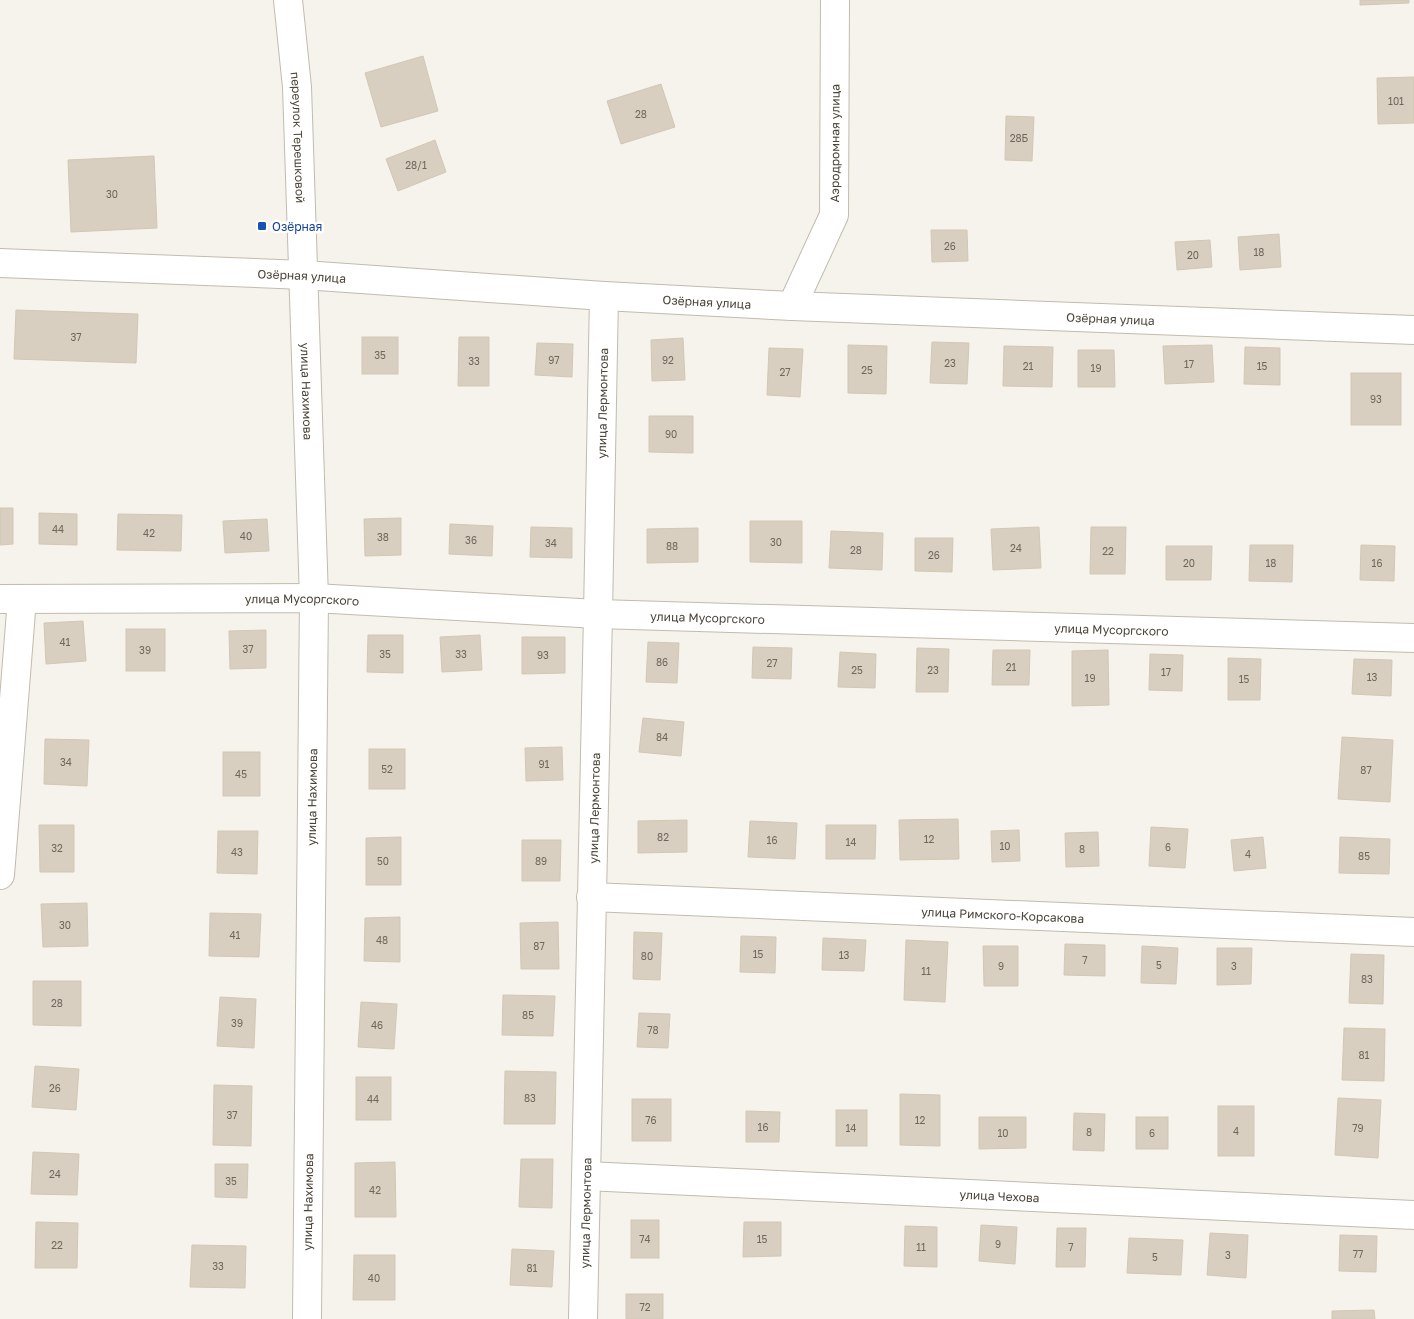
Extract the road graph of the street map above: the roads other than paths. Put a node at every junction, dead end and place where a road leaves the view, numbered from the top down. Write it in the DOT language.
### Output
graph roads {
  1 [pos="288,0"];
  2 [pos="835,0"];
  3 [pos="0,263"];
  4 [pos="304,275"];
  5 [pos="604,296"];
  6 [pos="792,306"];
  7 [pos="1414,330"];
  8 [pos="314,598"];
  9 [pos="11,599"];
  10 [pos="598,614"];
  11 [pos="1414,638"];
  12 [pos="0,875"];
  13 [pos="591,897"];
  14 [pos="1414,932"];
  15 [pos="586,1176"];
  16 [pos="1414,1215"];
  17 [pos="307,1319"];
  18 [pos="583,1319"];
  1 -- 4 [label="street, переулок Терешковой"];
  2 -- 6 [label="street, Аэродромная улица"];
  3 -- 4 [label="street, Озёрная улица"];
  4 -- 5 [label="street, Озёрная улица"];
  4 -- 8 [label="street, улица Нахимова"];
  5 -- 6 [label="street, Озёрная улица"];
  5 -- 10 [label="street, улица Лермонтова"];
  6 -- 7 [label="street, Озёрная улица"];
  8 -- 9 [label="street, улица Мусоргского"];
  8 -- 10 [label="street, улица Мусоргского"];
  8 -- 17 [label="street, улица Нахимова"];
  9 -- 12 [label="street"];
  10 -- 11 [label="street, улица Мусоргского"];
  10 -- 13 [label="street, улица Лермонтова"];
  13 -- 14 [label="street, улица Римского-Корсакова"];
  13 -- 15 [label="street, улица Лермонтова"];
  15 -- 16 [label="street, улица Чехова"];
  15 -- 18 [label="street, улица Лермонтова"];
}
